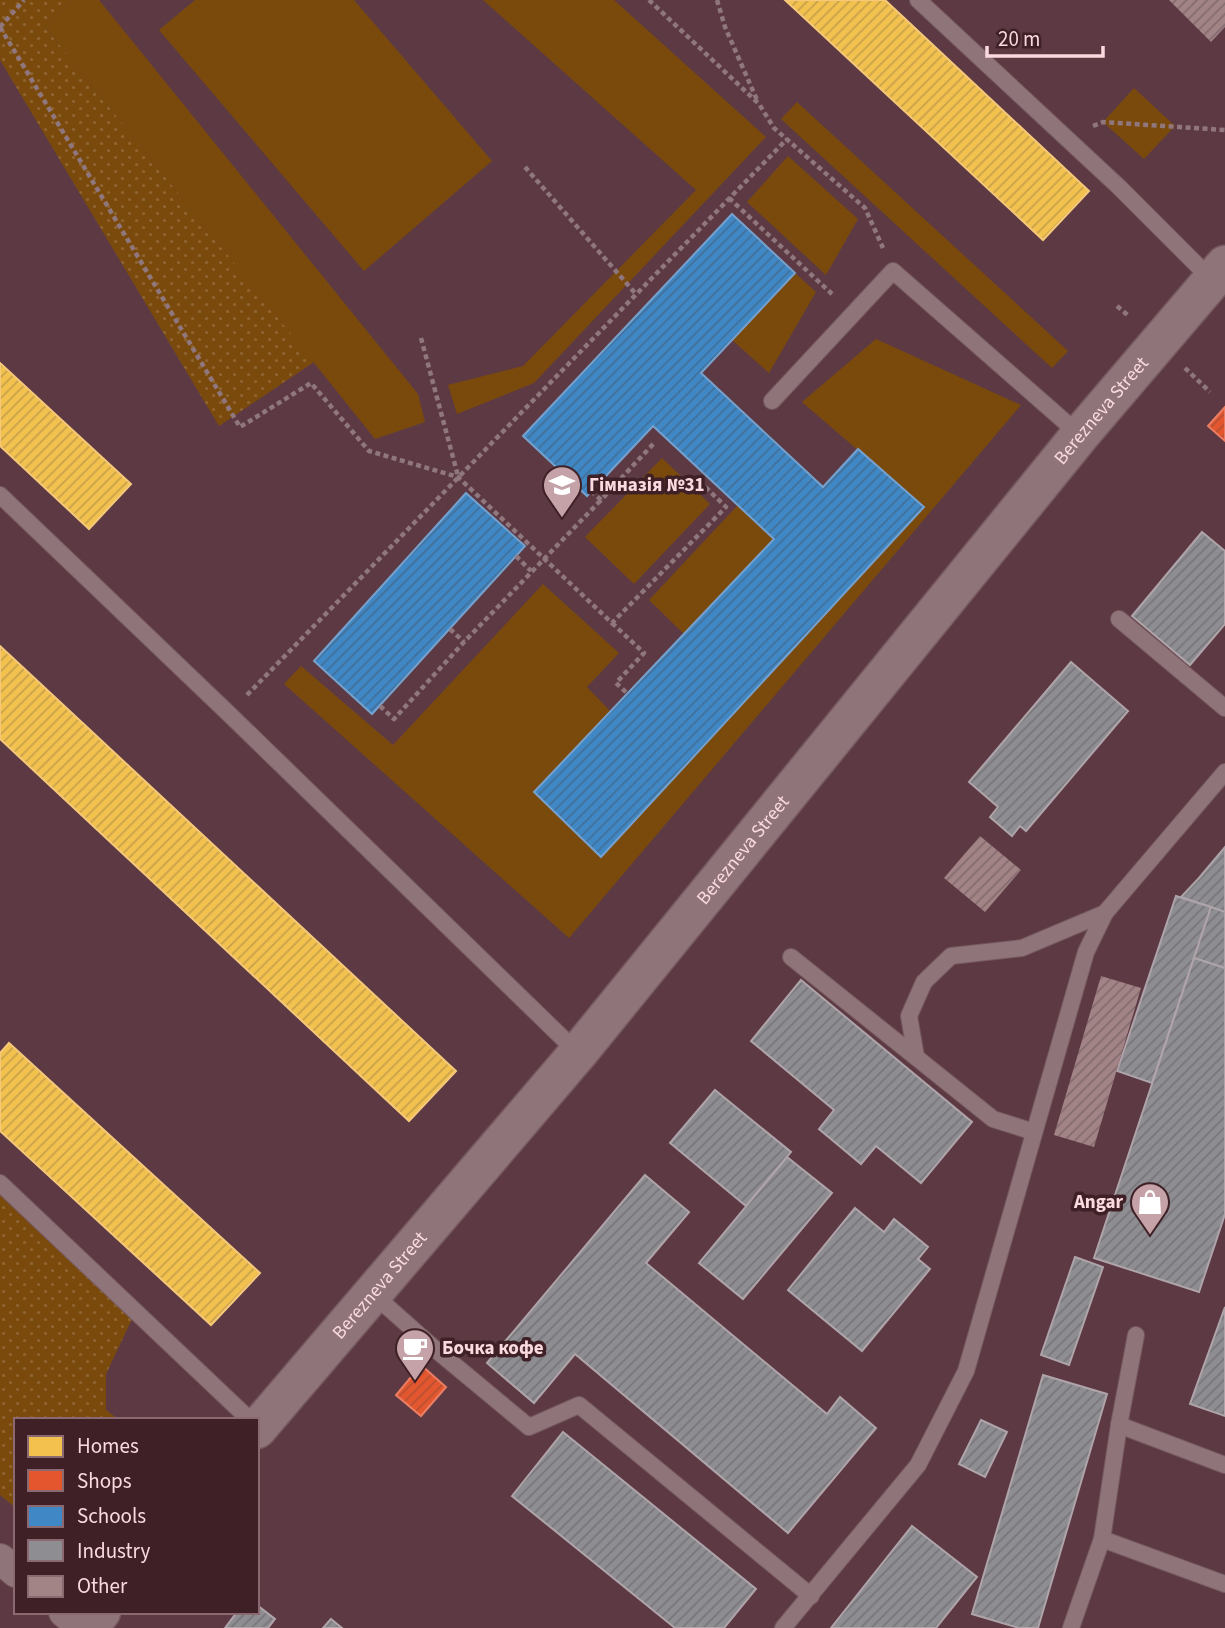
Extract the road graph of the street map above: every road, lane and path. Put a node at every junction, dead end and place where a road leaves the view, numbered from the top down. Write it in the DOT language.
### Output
graph roads {
  1 [pos="24,0"];
  2 [pos="649,0"];
  3 [pos="717,0"];
  4 [pos="918,0"];
  5 [pos="0,27"];
  6 [pos="759,104"];
  7 [pos="1225,130"];
  8 [pos="787,139"];
  9 [pos="1066,139"];
  10 [pos="526,167"];
  11 [pos="729,198"];
  12 [pos="893,271"];
  13 [pos="1221,278"];
  14 [pos="635,293"];
  15 [pos="854,314"];
  16 [pos="421,338"];
  17 [pos="772,401"];
  18 [pos="1080,435"];
  19 [pos="655,442"];
  20 [pos="704,473"];
  21 [pos="458,477"];
  22 [pos="592,491"];
  23 [pos="0,495"];
  24 [pos="601,500"];
  25 [pos="516,556"];
  26 [pos="545,558"];
  27 [pos="531,571"];
  28 [pos="1119,619"];
  29 [pos="611,623"];
  30 [pos="450,629"];
  31 [pos="464,642"];
  32 [pos="628,694"];
  33 [pos="380,706"];
  34 [pos="1225,708"];
  35 [pos="229,713"];
  36 [pos="1225,772"];
  37 [pos="1105,913"];
  38 [pos="791,957"];
  39 [pos="578,1053"];
  40 [pos="916,1057"];
  41 [pos="1034,1132"];
  42 [pos="0,1183"];
  43 [pos="373,1294"];
  44 [pos="1136,1335"];
  45 [pos="248,1418"];
  46 [pos="259,1423"];
  47 [pos="1119,1425"];
  48 [pos="1225,1465"];
  49 [pos="1102,1539"];
  50 [pos="0,1559"];
  51 [pos="14,1570"];
  52 [pos="1225,1584"];
  53 [pos="811,1596"];
  54 [pos="67,1614"];
  55 [pos="99,1614"];
  56 [pos="85,1628"];
  57 [pos="783,1628"];
  58 [pos="1071,1628"];
  1 -- 5 [label="path"];
  2 -- 6 [label="path"];
  3 -- 6 [label="path"];
  4 -- 9 [label="lane"];
  5 -- 21 [label="path"];
  6 -- 8 [label="path"];
  7 -- 9 [label="path"];
  8 -- 11 [label="path"];
  8 -- 12 [label="path"];
  9 -- 13 [label="lane"];
  10 -- 14 [label="path"];
  11 -- 14 [label="path"];
  11 -- 15 [label="path"];
  12 -- 15 [label="lane"];
  12 -- 18 [label="lane"];
  13 -- 18 [label="street, Berezneva Street"];
  14 -- 21 [label="path"];
  15 -- 17 [label="lane"];
  16 -- 21 [label="path"];
  18 -- 39 [label="street, Berezneva Street"];
  19 -- 24 [label="path"];
  20 -- 29 [label="path"];
  21 -- 26 [label="path"];
  21 -- 35 [label="path"];
  22 -- 24 [label="path"];
  23 -- 35 [label="lane"];
  24 -- 26 [label="path"];
  25 -- 27 [label="path"];
  26 -- 27 [label="path"];
  26 -- 29 [label="path"];
  27 -- 31 [label="path"];
  28 -- 34 [label="lane"];
  29 -- 32 [label="path"];
  30 -- 31 [label="path"];
  31 -- 33 [label="path"];
  35 -- 39 [label="lane"];
  36 -- 37 [label="lane"];
  37 -- 40 [label="lane"];
  37 -- 41 [label="lane"];
  38 -- 40 [label="lane"];
  39 -- 43 [label="street, Berezneva Street"];
  40 -- 41 [label="lane"];
  41 -- 53 [label="lane"];
  42 -- 45 [label="lane"];
  43 -- 46 [label="street, Berezneva Street"];
  43 -- 53 [label="lane"];
  44 -- 47 [label="lane"];
  47 -- 48 [label="lane"];
  47 -- 49 [label="lane"];
  49 -- 52 [label="lane"];
  49 -- 58 [label="lane"];
  50 -- 51 [label="street"];
  53 -- 57 [label="lane"];
  54 -- 56 [label="street"];
  55 -- 56 [label="street"];
}
